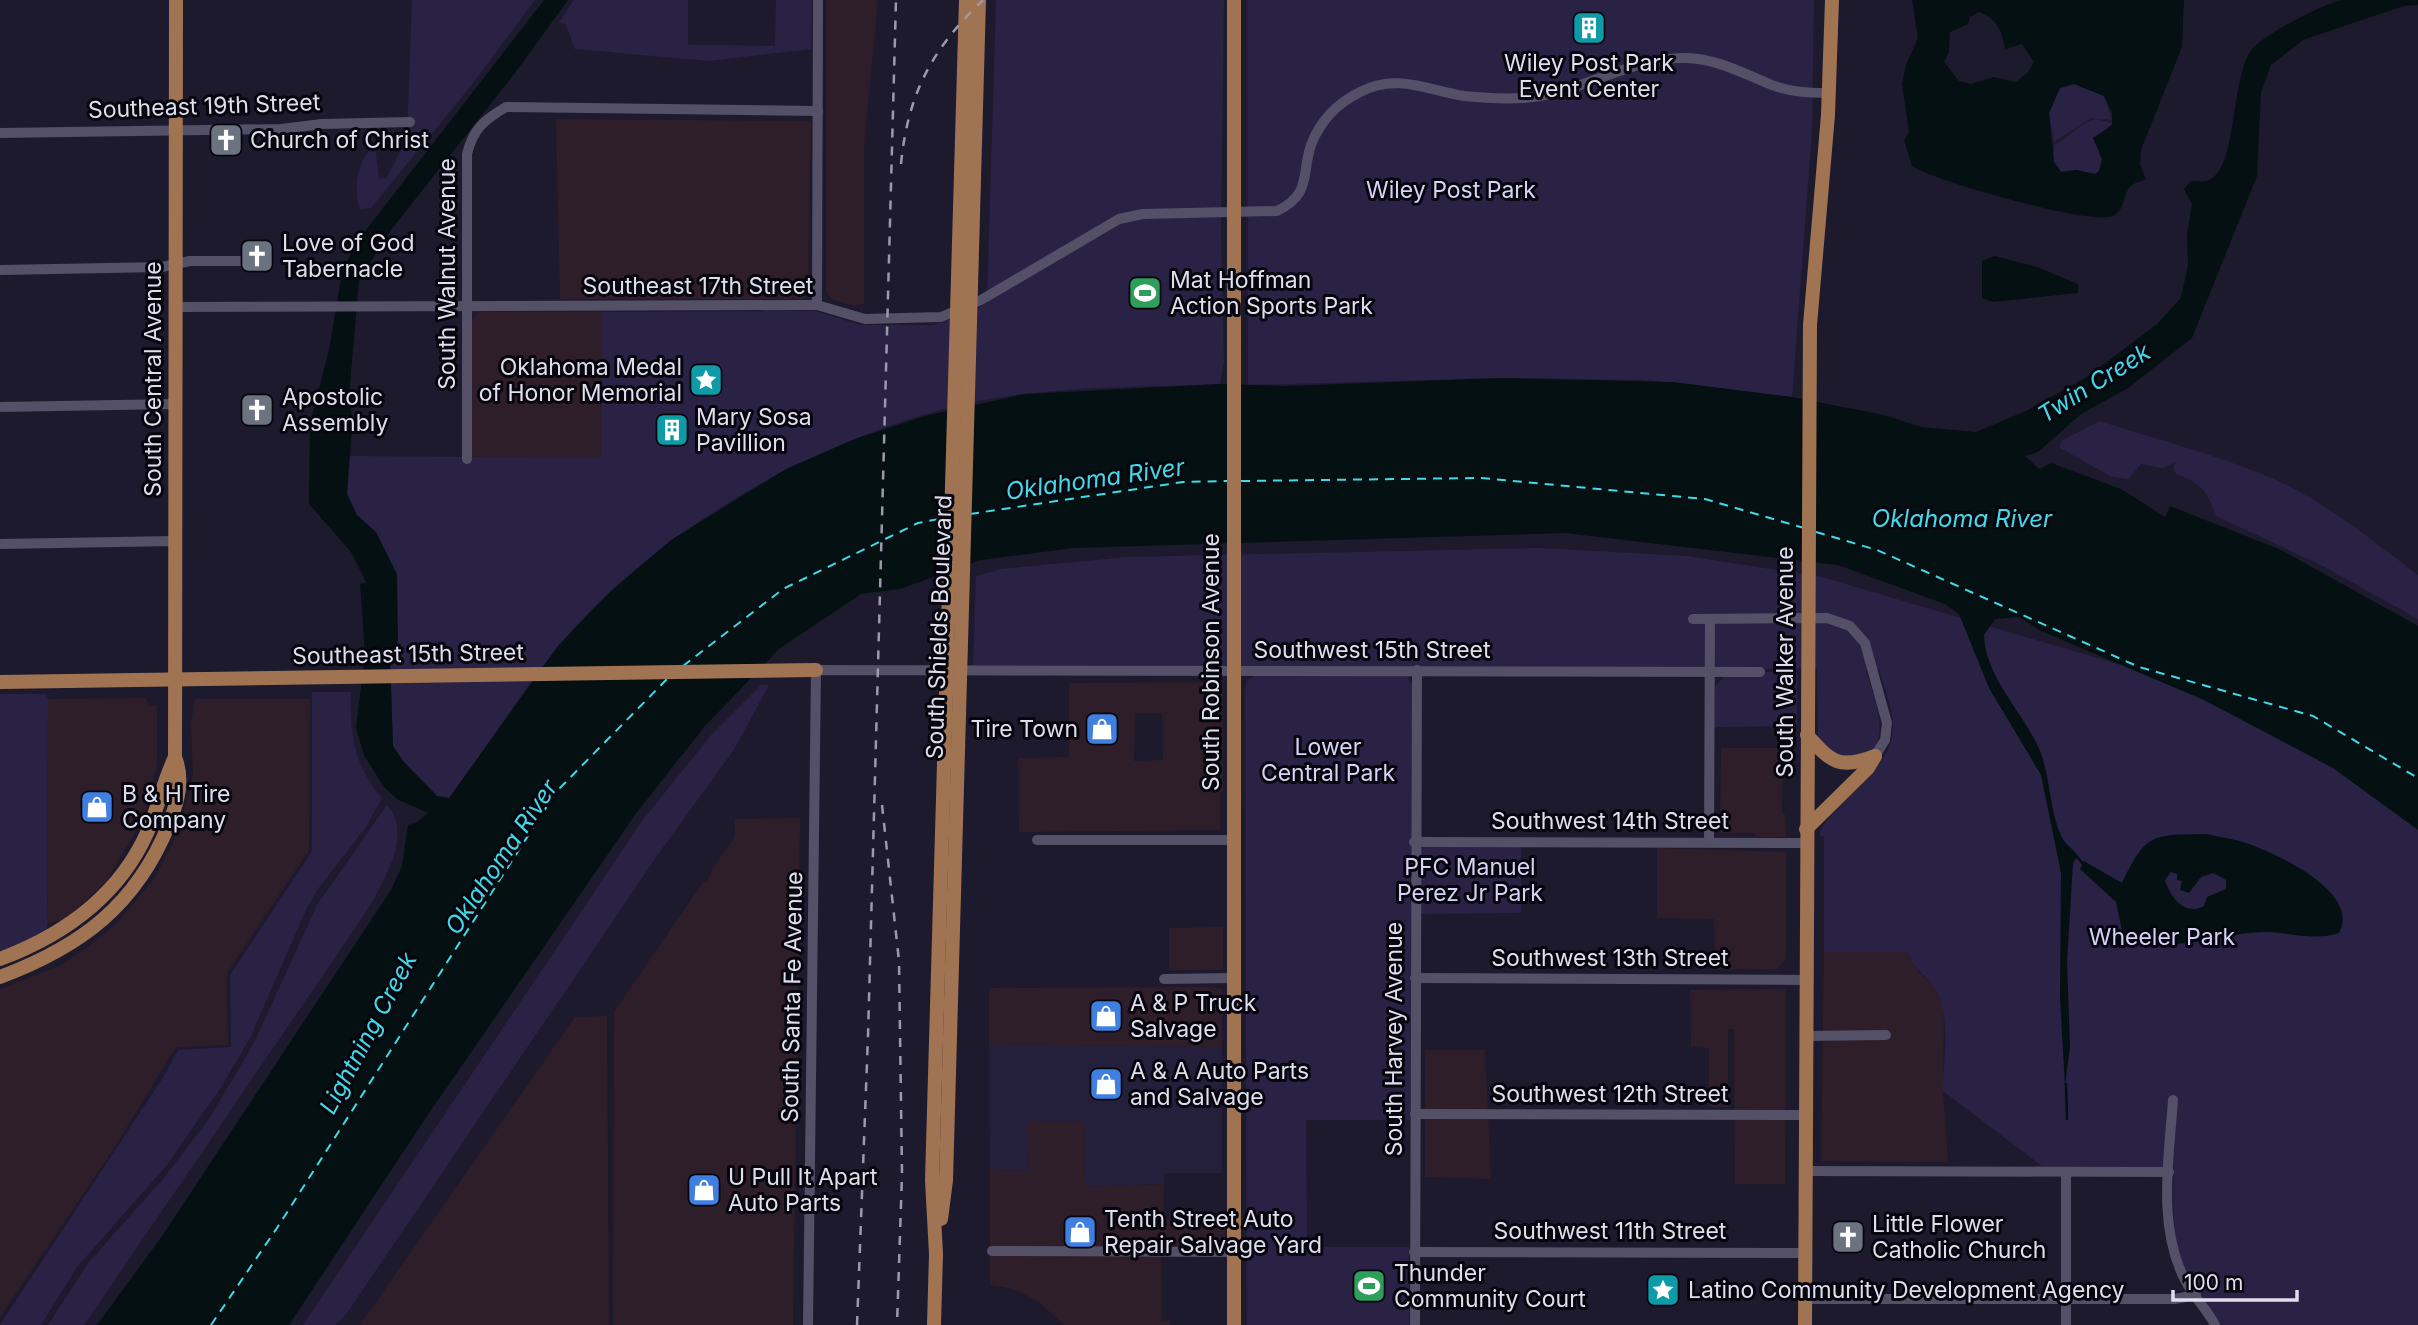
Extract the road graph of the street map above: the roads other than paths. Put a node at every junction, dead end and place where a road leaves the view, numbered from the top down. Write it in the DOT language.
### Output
graph roads {
  1 [pos="176,0"];
  2 [pos="818,0"];
  3 [pos="966,0"];
  4 [pos="979,0"];
  5 [pos="1234,0"];
  6 [pos="1832,0"];
  7 [pos="1829,93"];
  8 [pos="818,111"];
  9 [pos="410,122"];
  10 [pos="176,130"];
  11 [pos="0,133"];
  12 [pos="1234,214"];
  13 [pos="243,261"];
  14 [pos="176,264"];
  15 [pos="0,270"];
  16 [pos="817,305"];
  17 [pos="467,306"];
  18 [pos="176,307"];
  19 [pos="175,404"];
  20 [pos="0,407"];
  21 [pos="467,459"];
  22 [pos="175,541"];
  23 [pos="0,544"];
  24 [pos="1693,619"];
  25 [pos="1710,619"];
  26 [pos="811,670"];
  27 [pos="1417,670"];
  28 [pos="1234,671"];
  29 [pos="1710,672"];
  30 [pos="1760,672"];
  31 [pos="175,680"];
  32 [pos="0,682"];
  33 [pos="952,708"];
  34 [pos="1807,735"];
  35 [pos="1875,756"];
  36 [pos="175,757"];
  37 [pos="1806,836"];
  38 [pos="1037,840"];
  39 [pos="1234,840"];
  40 [pos="1415,842"];
  41 [pos="1709,842"];
  42 [pos="0,959"];
  43 [pos="0,977"];
  44 [pos="1233,978"];
  45 [pos="1415,978"];
  46 [pos="1164,979"];
  47 [pos="1805,980"];
  48 [pos="1886,1035"];
  49 [pos="1805,1036"];
  50 [pos="2173,1100"];
  51 [pos="1415,1114"];
  52 [pos="1806,1115"];
  53 [pos="1805,1171"];
  54 [pos="2066,1172"];
  55 [pos="2169,1172"];
  56 [pos="992,1251"];
  57 [pos="1234,1252"];
  58 [pos="1414,1252"];
  59 [pos="1805,1253"];
  60 [pos="2196,1295"];
  61 [pos="1805,1299"];
  62 [pos="2066,1299"];
  63 [pos="808,1325"];
  64 [pos="934,1325"];
  65 [pos="1234,1325"];
  66 [pos="1415,1325"];
  67 [pos="1805,1325"];
  68 [pos="2066,1325"];
  69 [pos="2215,1325"];
  1 -- 10 [label="main road, South Central Avenue"];
  2 -- 8 [label="street"];
  3 -- 33 [label="main road, South Shields Boulevard"];
  4 -- 33 [label="main road, South Shields Boulevard"];
  5 -- 12 [label="main road, South Robinson Avenue"];
  6 -- 7 [label="main road, South Walker Avenue"];
  7 -- 12 [label="street, Southeast 17th Street"];
  7 -- 34 [label="main road, South Walker Avenue"];
  8 -- 16 [label="street"];
  8 -- 17 [label="street, South Walnut Avenue"];
  9 -- 10 [label="street, Southeast 19th Street"];
  10 -- 11 [label="street, Southeast 19th Street"];
  10 -- 14 [label="main road, South Central Avenue"];
  12 -- 16 [label="street, Southeast 17th Street"];
  12 -- 28 [label="main road, South Robinson Avenue"];
  13 -- 14 [label="street"];
  14 -- 15 [label="street"];
  14 -- 18 [label="main road, South Central Avenue"];
  16 -- 17 [label="street, Southeast 17th Street"];
  17 -- 18 [label="street, Southeast 17th Street"];
  17 -- 21 [label="street, South Walnut Avenue"];
  18 -- 19 [label="main road, South Central Avenue"];
  19 -- 20 [label="street"];
  19 -- 22 [label="main road, South Central Avenue"];
  22 -- 23 [label="street"];
  22 -- 31 [label="main road, South Central Avenue"];
  24 -- 25 [label="street"];
  25 -- 29 [label="street"];
  25 -- 35 [label="street"];
  26 -- 28 [label="street, Southwest 15th Street"];
  26 -- 31 [label="main road, Southeast 15th Street"];
  26 -- 63 [label="street, South Santa Fe Avenue"];
  27 -- 28 [label="street, Southwest 15th Street"];
  27 -- 29 [label="street, Southwest 15th Street"];
  27 -- 40 [label="street, South Harvey Avenue"];
  28 -- 39 [label="main road, South Robinson Avenue"];
  29 -- 30 [label="street, Southwest 15th Street"];
  29 -- 41 [label="street"];
  31 -- 32 [label="main road, Southeast 15th Street"];
  31 -- 36 [label="main road, South Central Avenue"];
  33 -- 64 [label="main road, South Shields Boulevard"];
  34 -- 35 [label="main road"];
  34 -- 37 [label="main road, South Walker Avenue"];
  35 -- 37 [label="main road"];
  36 -- 42 [label="main road, South Central Avenue"];
  36 -- 43 [label="main road, South Central Avenue"];
  37 -- 41 [label="street, Southwest 14th Street"];
  37 -- 47 [label="main road, South Walker Avenue"];
  38 -- 39 [label="street"];
  39 -- 44 [label="main road, South Robinson Avenue"];
  40 -- 41 [label="street, Southwest 14th Street"];
  40 -- 45 [label="street, South Harvey Avenue"];
  44 -- 46 [label="street"];
  44 -- 57 [label="main road, South Robinson Avenue"];
  45 -- 47 [label="street, Southwest 13th Street"];
  45 -- 51 [label="street, South Harvey Avenue"];
  47 -- 49 [label="main road, South Walker Avenue"];
  48 -- 49 [label="street"];
  49 -- 52 [label="main road, South Walker Avenue"];
  50 -- 55 [label="street"];
  51 -- 52 [label="street, Southwest 12th Street"];
  51 -- 58 [label="street, South Harvey Avenue"];
  52 -- 53 [label="main road, South Walker Avenue"];
  53 -- 54 [label="street"];
  53 -- 59 [label="main road, South Walker Avenue"];
  54 -- 55 [label="street"];
  54 -- 62 [label="street"];
  55 -- 60 [label="street"];
  56 -- 57 [label="street"];
  57 -- 65 [label="main road, South Robinson Avenue"];
  58 -- 59 [label="street, Southwest 11th Street"];
  58 -- 66 [label="street, South Harvey Avenue"];
  59 -- 61 [label="main road, South Walker Avenue"];
  60 -- 62 [label="street"];
  60 -- 69 [label="street"];
  61 -- 62 [label="street"];
  61 -- 67 [label="main road, South Walker Avenue"];
  62 -- 68 [label="street"];
}
